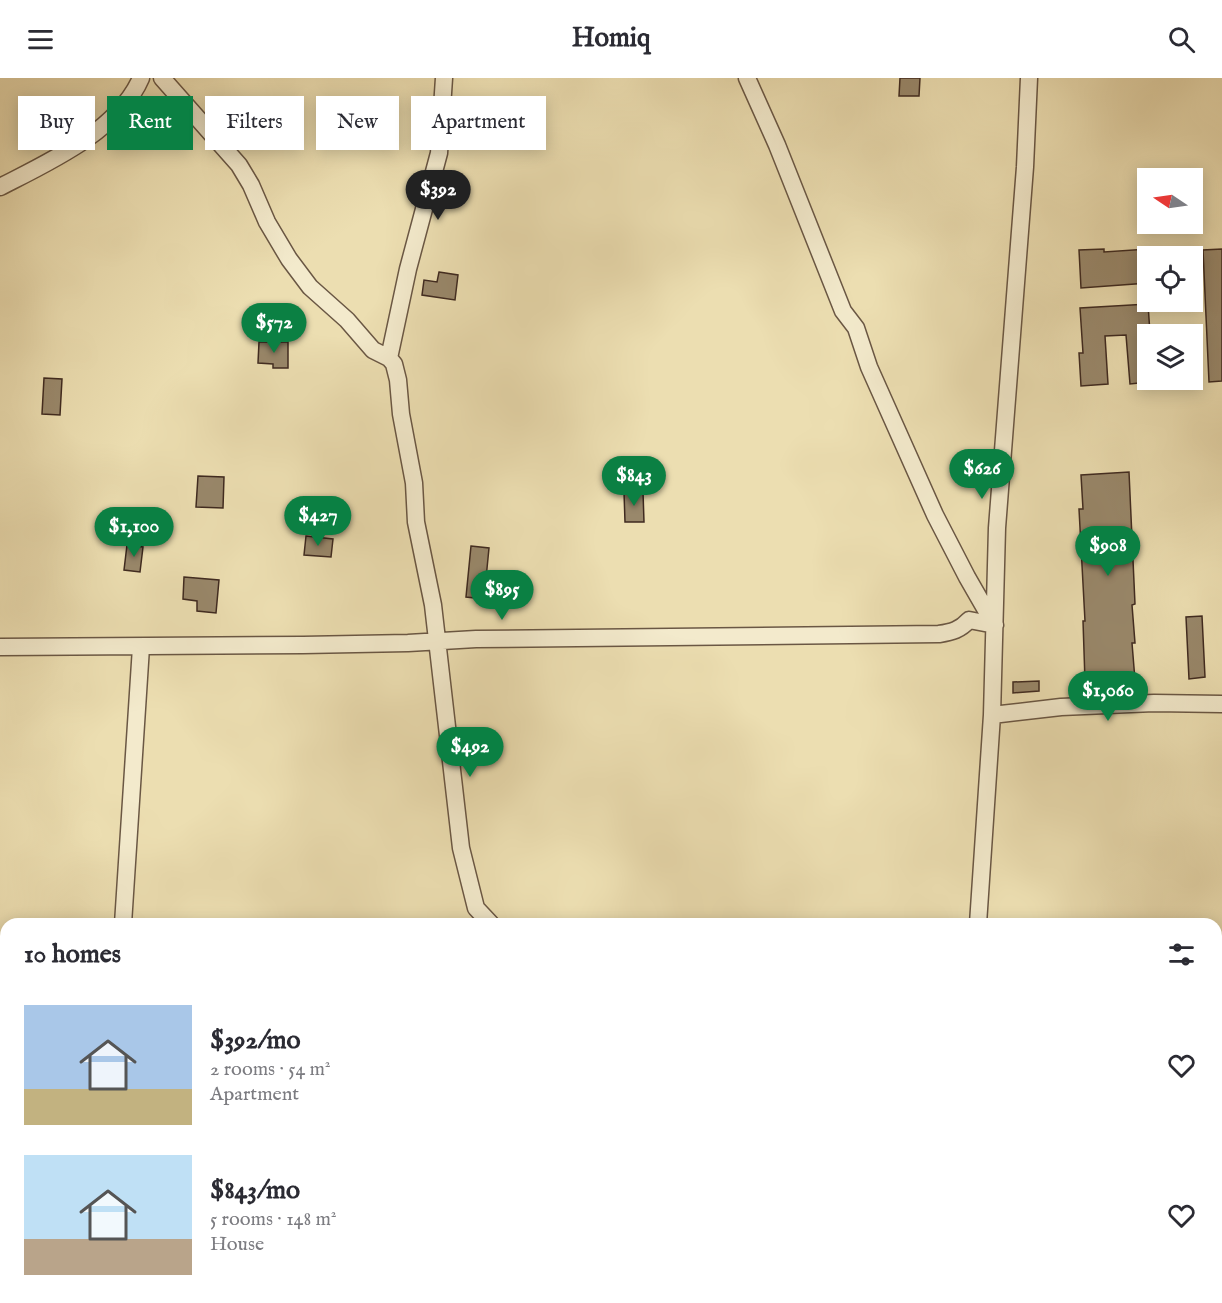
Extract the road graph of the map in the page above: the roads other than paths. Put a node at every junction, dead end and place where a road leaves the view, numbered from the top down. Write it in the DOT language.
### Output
graph roads {
  1 [pos="141,78"];
  2 [pos="162,78"];
  3 [pos="444,78"];
  4 [pos="747,78"];
  5 [pos="1029,78"];
  6 [pos="0,187"];
  7 [pos="389,358"];
  8 [pos="995,625"];
  9 [pos="436,640"];
  10 [pos="0,647"];
  11 [pos="141,647"];
  12 [pos="1222,704"];
  13 [pos="992,715"];
  14 [pos="123,918"];
  15 [pos="485,918"];
  16 [pos="978,918"];
  1 -- 6 [label="street"];
  2 -- 7 [label="street"];
  3 -- 7 [label="street"];
  4 -- 8 [label="street"];
  5 -- 8 [label="street"];
  7 -- 9 [label="street"];
  8 -- 9 [label="street"];
  8 -- 13 [label="street"];
  9 -- 11 [label="street"];
  9 -- 15 [label="street"];
  10 -- 11 [label="street"];
  11 -- 14 [label="street"];
  12 -- 13 [label="street"];
  13 -- 16 [label="street"];
}
